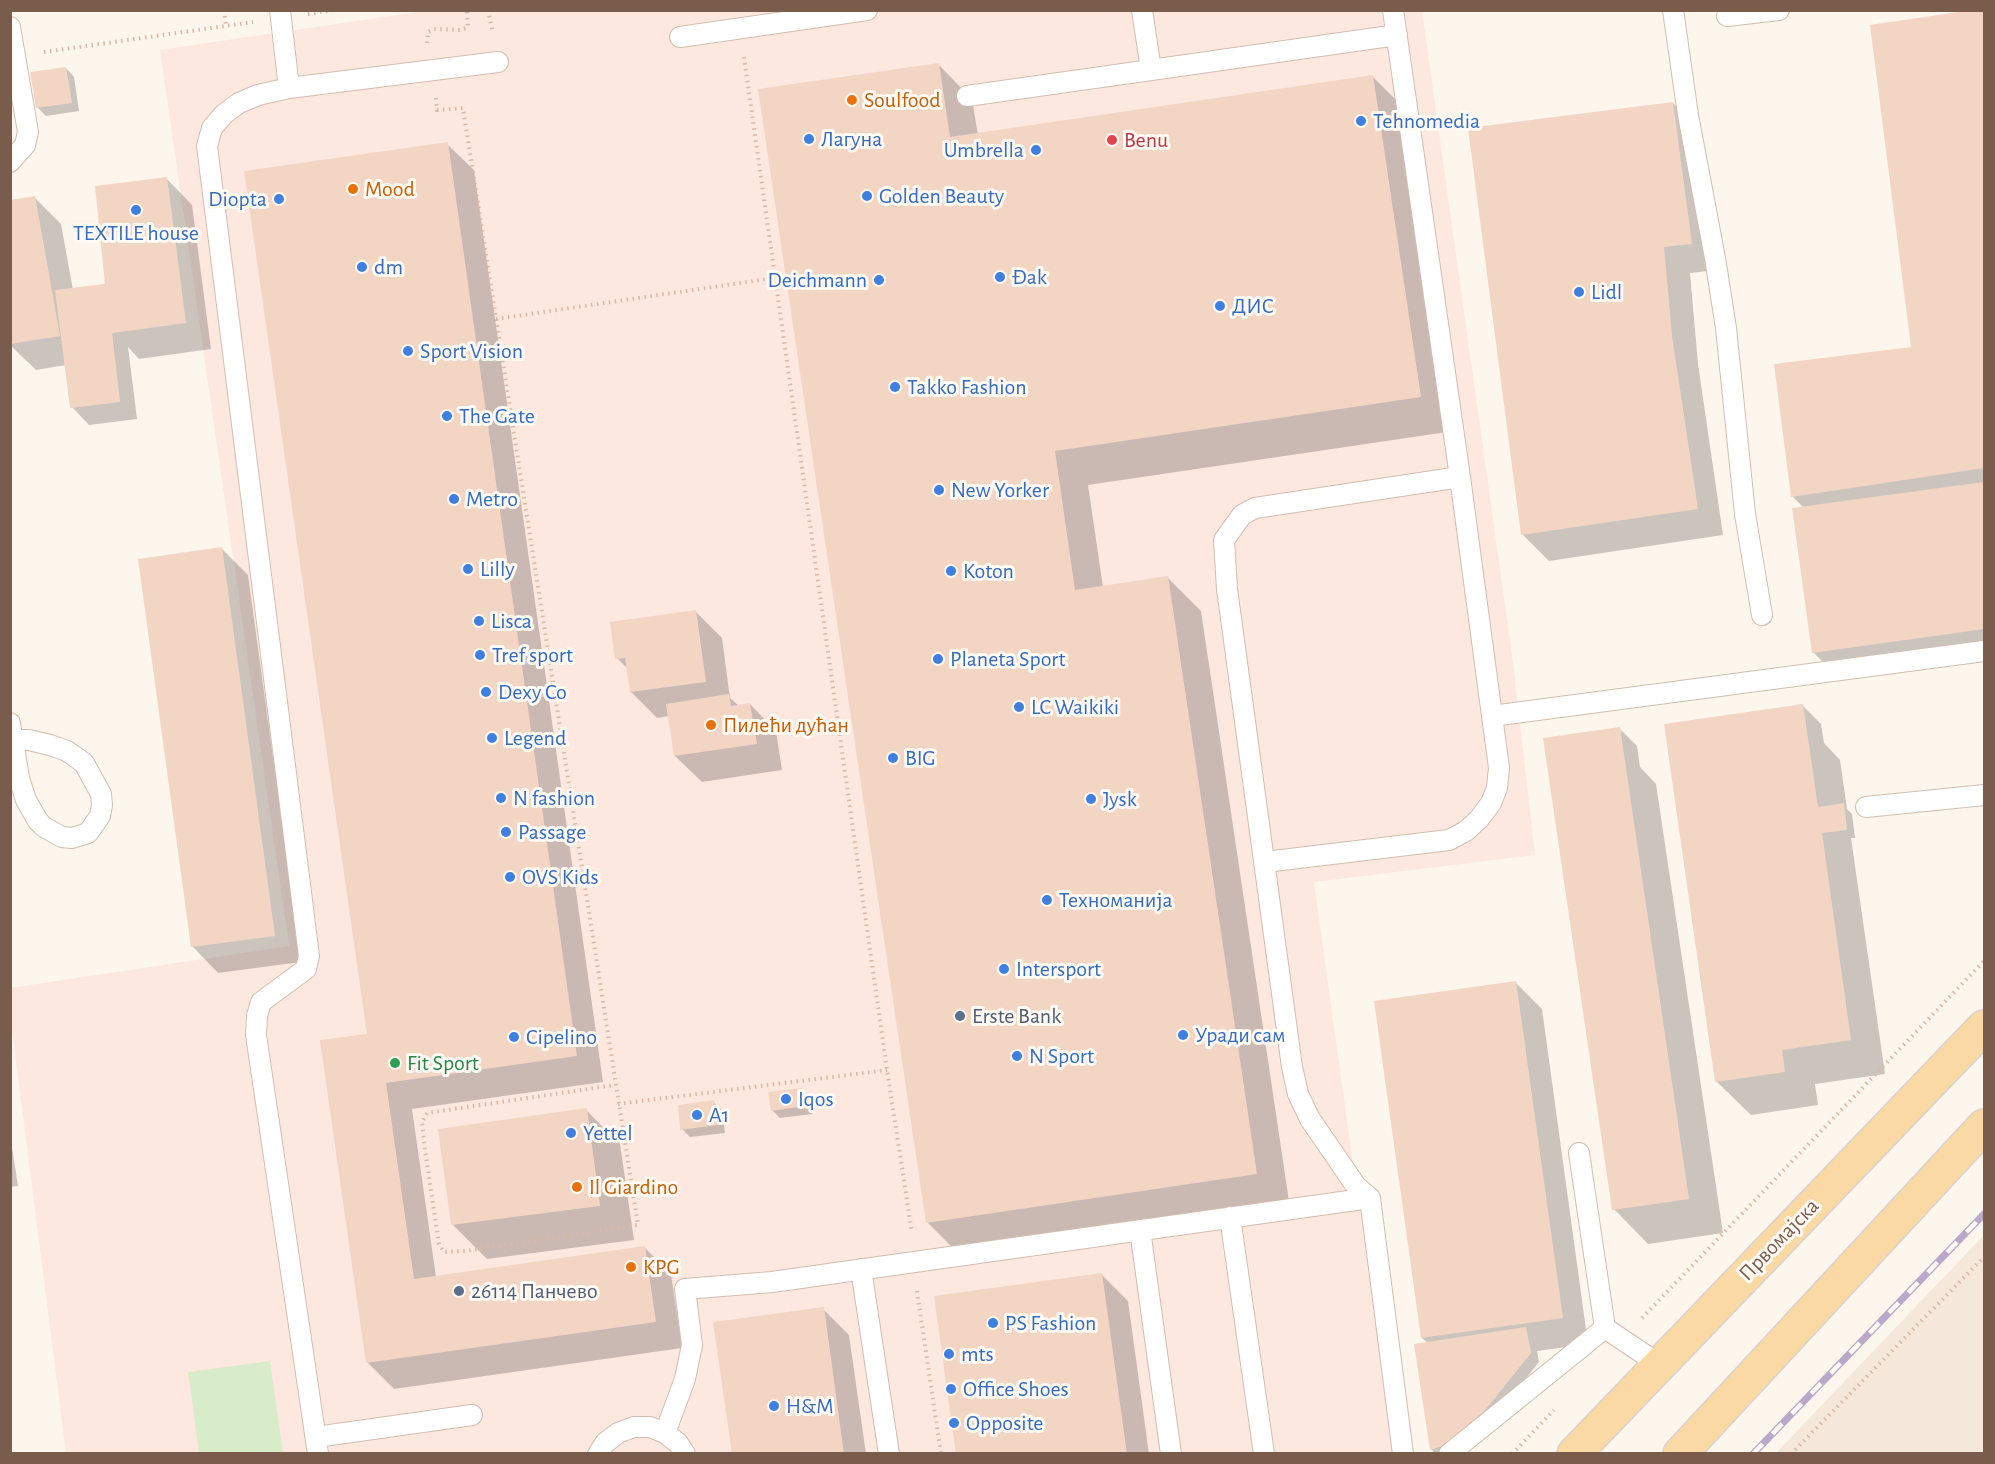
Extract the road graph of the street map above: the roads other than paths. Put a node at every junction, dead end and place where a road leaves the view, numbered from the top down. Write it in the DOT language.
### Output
graph roads {
  1 [pos="867,10"];
  2 [pos="1142,10"];
  3 [pos="1393,10"];
  4 [pos="1673,10"];
  5 [pos="1779,10"];
  6 [pos="280,14"];
  7 [pos="1727,16"];
  8 [pos="10,27"];
  9 [pos="1397,35"];
  10 [pos="680,37"];
  11 [pos="498,62"];
  12 [pos="1151,70"];
  13 [pos="289,88"];
  14 [pos="967,96"];
  15 [pos="10,162"];
  16 [pos="1460,477"];
  17 [pos="1762,615"];
  18 [pos="1984,651"];
  19 [pos="1492,716"];
  20 [pos="12,731"];
  21 [pos="1984,795"];
  22 [pos="1866,807"];
  23 [pos="1265,862"];
  24 [pos="1984,1027"];
  25 [pos="1984,1126"];
  26 [pos="1579,1153"];
  27 [pos="1370,1198"];
  28 [pos="1230,1217"];
  29 [pos="1140,1230"];
  30 [pos="861,1269"];
  31 [pos="1605,1328"];
  32 [pos="1660,1365"];
  33 [pos="472,1415"];
  34 [pos="665,1432"];
  35 [pos="317,1445"];
  36 [pos="598,1454"];
  37 [pos="684,1454"];
  38 [pos="889,1454"];
  39 [pos="1171,1454"];
  40 [pos="1264,1454"];
  41 [pos="1403,1454"];
  42 [pos="1449,1454"];
  43 [pos="1574,1454"];
  44 [pos="1680,1454"];
  1 -- 10 [label="lane"];
  2 -- 12 [label="lane"];
  3 -- 9 [label="lane"];
  4 -- 17 [label="lane"];
  5 -- 7 [label="lane"];
  6 -- 13 [label="lane"];
  8 -- 15 [label="lane"];
  9 -- 12 [label="lane"];
  9 -- 16 [label="lane"];
  11 -- 13 [label="lane"];
  12 -- 14 [label="lane"];
  13 -- 35 [label="lane"];
  16 -- 19 [label="lane"];
  16 -- 23 [label="lane"];
  18 -- 19 [label="lane"];
  19 -- 23 [label="lane"];
  20 -- 20 [label="lane"];
  21 -- 22 [label="lane"];
  23 -- 27 [label="lane"];
  24 -- 32 [label="main road, Првомајска"];
  25 -- 44 [label="main road"];
  26 -- 31 [label="lane"];
  27 -- 28 [label="lane"];
  27 -- 41 [label="lane"];
  28 -- 29 [label="lane"];
  28 -- 40 [label="lane"];
  29 -- 30 [label="lane"];
  29 -- 39 [label="lane"];
  30 -- 34 [label="lane"];
  30 -- 38 [label="lane"];
  31 -- 32 [label="lane"];
  31 -- 42 [label="lane"];
  32 -- 43 [label="main road, Првомајска"];
  33 -- 35 [label="lane"];
  34 -- 36 [label="lane"];
  34 -- 37 [label="lane"];
}
